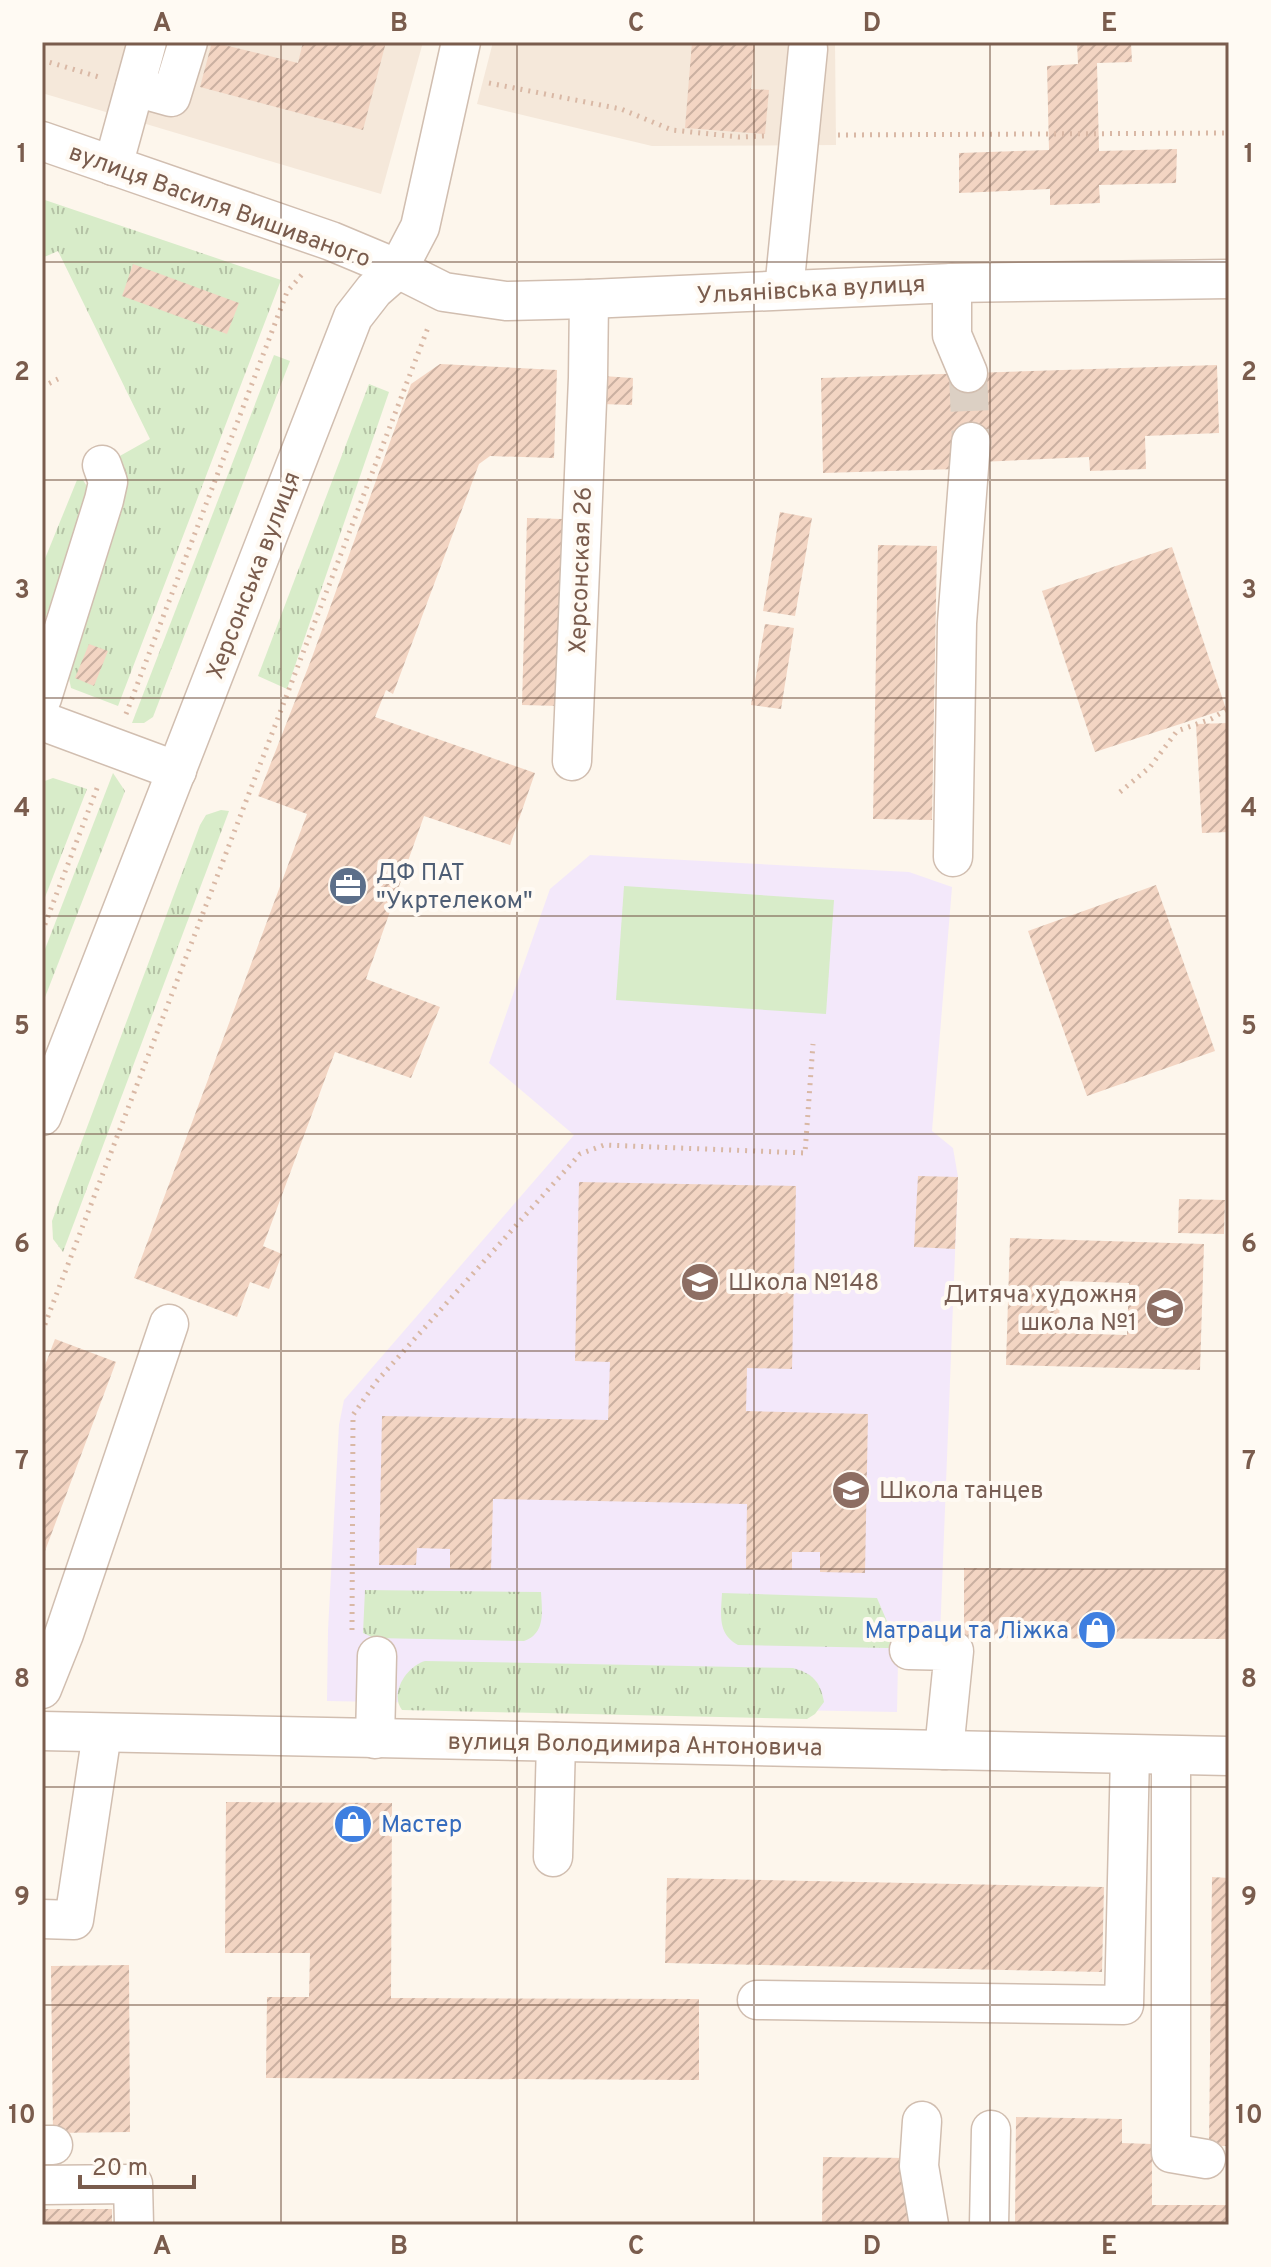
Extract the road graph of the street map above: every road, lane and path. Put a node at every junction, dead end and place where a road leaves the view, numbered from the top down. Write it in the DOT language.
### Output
graph roads {
  1 [pos="147,42"];
  2 [pos="188,42"];
  3 [pos="461,42"];
  4 [pos="808,49"];
  5 [pos="42,60"];
  6 [pos="81,72"];
  7 [pos="135,87"];
  8 [pos="42,141"];
  9 [pos="113,166"];
  10 [pos="331,241"];
  11 [pos="398,269"];
  12 [pos="1229,279"];
  13 [pos="952,283"];
  14 [pos="784,290"];
  15 [pos="444,292"];
  16 [pos="589,299"];
  17 [pos="968,373"];
  18 [pos="58,379"];
  19 [pos="42,387"];
  20 [pos="971,442"];
  21 [pos="102,465"];
  22 [pos="42,698"];
  23 [pos="1229,708"];
  24 [pos="42,721"];
  25 [pos="113,747"];
  26 [pos="572,748"];
  27 [pos="177,771"];
  28 [pos="1120,792"];
  29 [pos="953,857"];
  30 [pos="42,932"];
  31 [pos="813,1044"];
  32 [pos="42,1116"];
  33 [pos="169,1324"];
  34 [pos="42,1332"];
  35 [pos="364,1650"];
  36 [pos="909,1650"];
  37 [pos="42,1689"];
  38 [pos="42,1731"];
  39 [pos="102,1733"];
  40 [pos="375,1739"];
  41 [pos="556,1742"];
  42 [pos="944,1750"];
  43 [pos="1130,1755"];
  44 [pos="1229,1756"];
  45 [pos="1171,1757"];
  46 [pos="553,1857"];
  47 [pos="42,1919"];
  48 [pos="757,2000"];
  49 [pos="922,2121"];
  50 [pos="991,2130"];
  51 [pos="1206,2159"];
  52 [pos="42,2185"];
  53 [pos="134,2225"];
  54 [pos="929,2225"];
  55 [pos="989,2225"];
  1 -- 7 [label="street"];
  2 -- 7 [label="street"];
  3 -- 11 [label="street, Херсонська вулиця"];
  4 -- 14 [label="street"];
  5 -- 6 [label="path"];
  7 -- 9 [label="street"];
  8 -- 9 [label="street, вулиця Василя Вишиваного"];
  9 -- 10 [label="street, вулиця Василя Вишиваного"];
  10 -- 11 [label="street, вулиця Василя Вишиваного"];
  10 -- 25 [label="path"];
  11 -- 15 [label="street, Ульянівська вулиця"];
  11 -- 27 [label="street, Херсонська вулиця"];
  12 -- 13 [label="street, Ульянівська вулиця"];
  13 -- 14 [label="street, Ульянівська вулиця"];
  13 -- 17 [label="street"];
  14 -- 16 [label="street, Ульянівська вулиця"];
  15 -- 16 [label="street, Ульянівська вулиця"];
  15 -- 34 [label="path"];
  16 -- 26 [label="street, Херсонская 26"];
  18 -- 19 [label="path"];
  20 -- 29 [label="street"];
  21 -- 22 [label="street"];
  23 -- 28 [label="path"];
  24 -- 25 [label="street"];
  25 -- 27 [label="street"];
  25 -- 30 [label="path"];
  27 -- 32 [label="street, Херсонська вулиця"];
  31 -- 35 [label="path"];
  33 -- 37 [label="street"];
  35 -- 40 [label="street"];
  36 -- 42 [label="street"];
  38 -- 39 [label="street, вулиця Володимира Антоновича"];
  39 -- 40 [label="street, вулиця Володимира Антоновича"];
  39 -- 47 [label="street"];
  40 -- 41 [label="street, вулиця Володимира Антоновича"];
  41 -- 42 [label="street, вулиця Володимира Антоновича"];
  41 -- 46 [label="street"];
  42 -- 43 [label="street, вулиця Володимира Антоновича"];
  43 -- 45 [label="street, вулиця Володимира Антоновича"];
  43 -- 48 [label="street"];
  44 -- 45 [label="street, вулиця Володимира Антоновича"];
  45 -- 51 [label="street"];
  49 -- 54 [label="street"];
  50 -- 55 [label="street"];
  52 -- 53 [label="street"];
}
